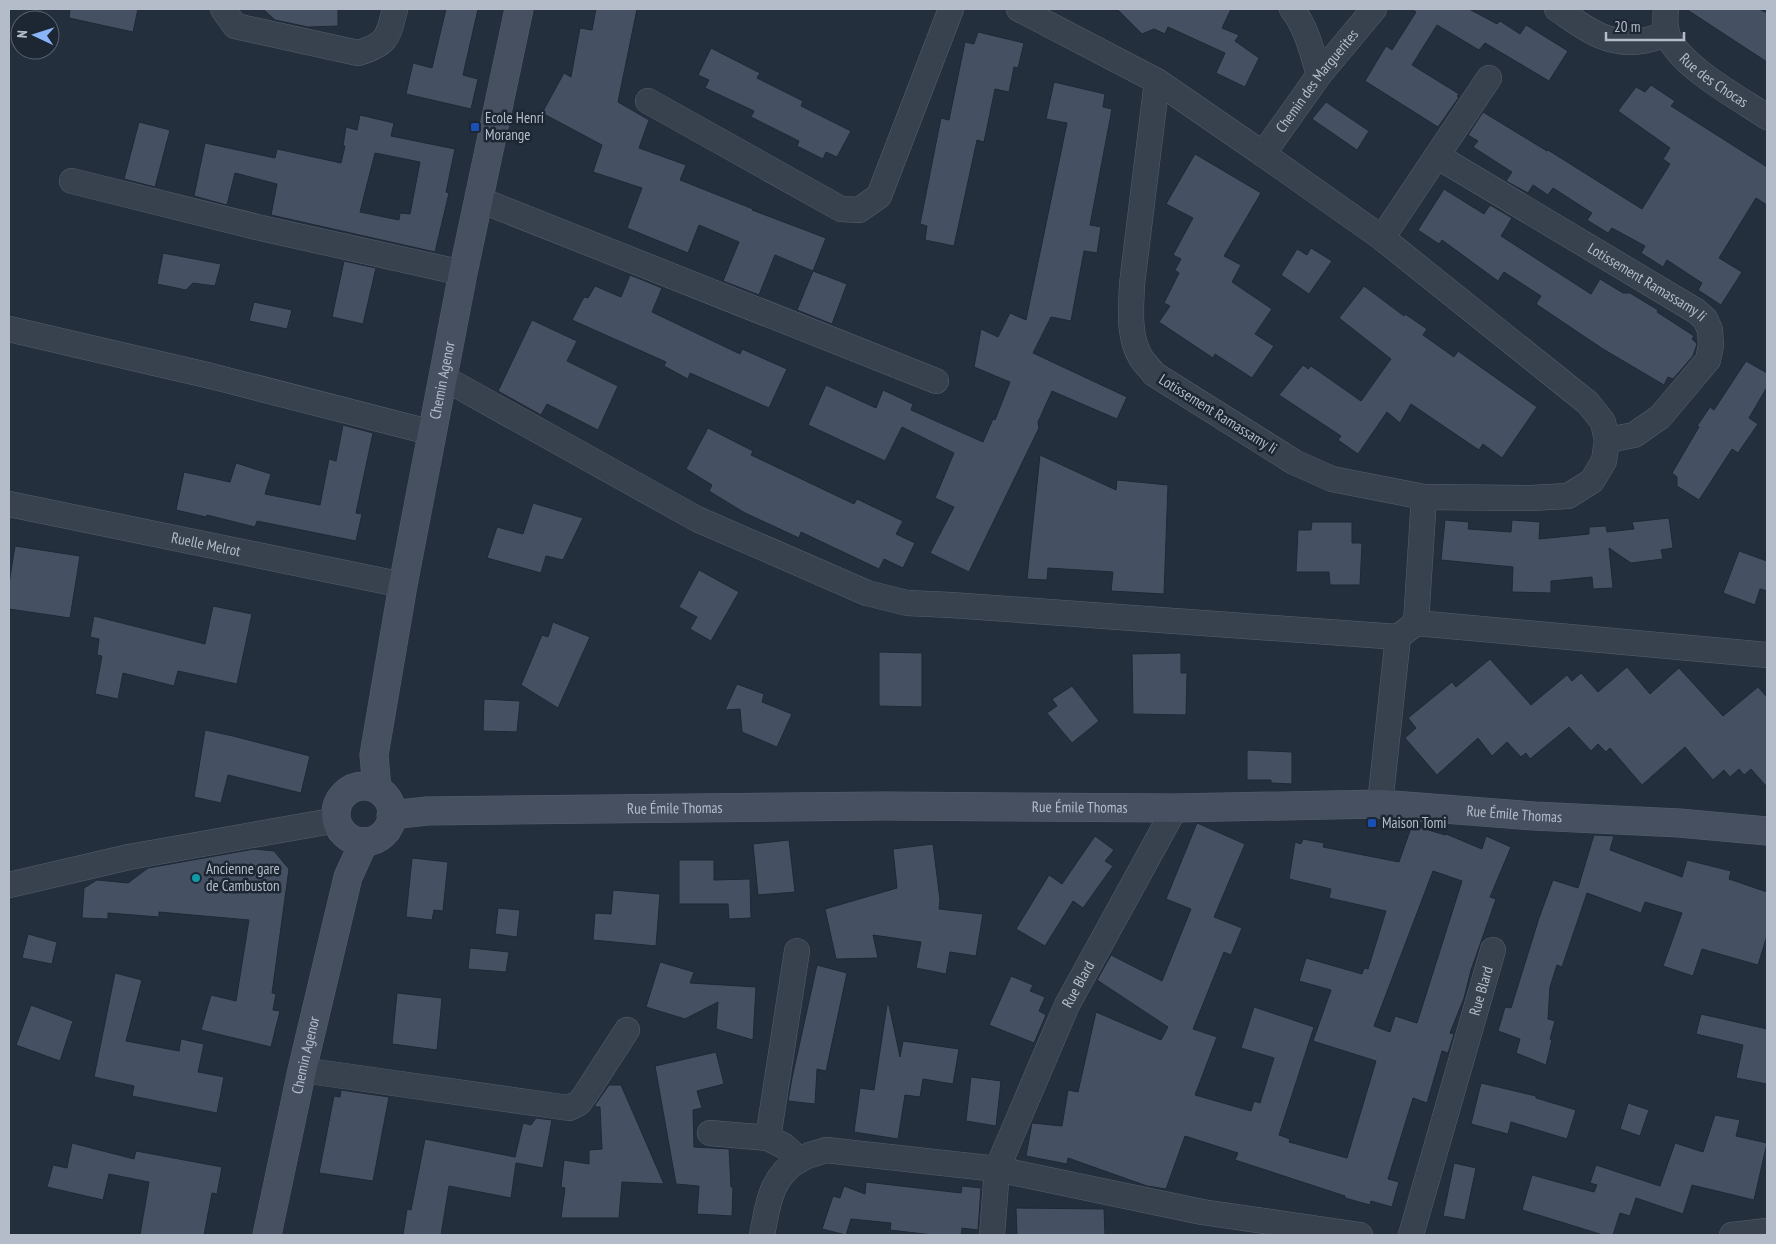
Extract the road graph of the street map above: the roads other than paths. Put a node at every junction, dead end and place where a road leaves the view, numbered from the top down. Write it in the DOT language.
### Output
graph roads {
  1 [pos="223,9"];
  2 [pos="395,9"];
  3 [pos="519,9"];
  4 [pos="951,9"];
  5 [pos="1019,9"];
  6 [pos="1292,9"];
  7 [pos="1374,9"];
  8 [pos="1557,9"];
  9 [pos="1666,9"];
  10 [pos="1667,34"];
  11 [pos="1319,75"];
  12 [pos="1489,78"];
  13 [pos="1157,81"];
  14 [pos="648,101"];
  15 [pos="1767,117"];
  16 [pos="1263,154"];
  17 [pos="1437,156"];
  18 [pos="72,181"];
  19 [pos="478,199"];
  20 [pos="1382,238"];
  21 [pos="463,273"];
  22 [pos="9,329"];
  23 [pos="444,378"];
  24 [pos="936,380"];
  25 [pos="433,433"];
  26 [pos="1607,440"];
  27 [pos="1424,497"];
  28 [pos="9,504"];
  29 [pos="404,585"];
  30 [pos="1407,630"];
  31 [pos="1767,655"];
  32 [pos="368,788"];
  33 [pos="1380,804"];
  34 [pos="1175,808"];
  35 [pos="391,815"];
  36 [pos="1767,831"];
  37 [pos="349,833"];
  38 [pos="9,885"];
  39 [pos="1493,950"];
  40 [pos="796,951"];
  41 [pos="627,1030"];
  42 [pos="302,1070"];
  43 [pos="710,1133"];
  44 [pos="768,1138"];
  45 [pos="800,1160"];
  46 [pos="997,1169"];
  47 [pos="1767,1231"];
  48 [pos="267,1235"];
  49 [pos="762,1235"];
  50 [pos="992,1235"];
  51 [pos="1360,1235"];
  52 [pos="1411,1235"];
  53 [pos="1732,1235"];
  1 -- 2 [label="street"];
  3 -- 19 [label="street, Chemin Agenor"];
  4 -- 14 [label="street"];
  5 -- 13 [label="street"];
  6 -- 11 [label="street"];
  7 -- 11 [label="street, Chemin des Marguerites"];
  8 -- 10 [label="street"];
  9 -- 10 [label="street, Rue des Chocas"];
  10 -- 15 [label="street, Rue des Chocas"];
  11 -- 16 [label="street, Chemin des Marguerites"];
  12 -- 17 [label="street"];
  13 -- 16 [label="street"];
  13 -- 27 [label="street, Lotissement Ramassamy Ii"];
  16 -- 20 [label="street"];
  17 -- 20 [label="street"];
  17 -- 26 [label="street, Lotissement Ramassamy Ii"];
  18 -- 21 [label="street"];
  19 -- 21 [label="street, Chemin Agenor"];
  19 -- 24 [label="street"];
  20 -- 26 [label="street"];
  21 -- 23 [label="street, Chemin Agenor"];
  22 -- 25 [label="street"];
  23 -- 25 [label="street, Chemin Agenor"];
  23 -- 30 [label="street"];
  25 -- 29 [label="street, Chemin Agenor"];
  26 -- 27 [label="street, Lotissement Ramassamy Ii"];
  27 -- 30 [label="street"];
  28 -- 29 [label="street, Ruelle Melrot"];
  29 -- 32 [label="street, Chemin Agenor"];
  30 -- 31 [label="street"];
  30 -- 33 [label="street"];
  32 -- 35 [label="street"];
  32 -- 37 [label="street"];
  33 -- 34 [label="street, Rue Émile Thomas"];
  33 -- 36 [label="street, Rue Émile Thomas"];
  34 -- 35 [label="street, Rue Émile Thomas"];
  34 -- 46 [label="street, Rue Blard"];
  35 -- 37 [label="street"];
  37 -- 38 [label="street"];
  37 -- 42 [label="street, Chemin Agenor"];
  39 -- 52 [label="street, Rue Blard"];
  40 -- 44 [label="street"];
  41 -- 42 [label="street"];
  42 -- 48 [label="street, Chemin Agenor"];
  43 -- 44 [label="street"];
  44 -- 45 [label="street"];
  45 -- 46 [label="street"];
  45 -- 49 [label="street"];
  46 -- 50 [label="street, Rue Blard"];
  46 -- 51 [label="street"];
  47 -- 53 [label="street"];
}
